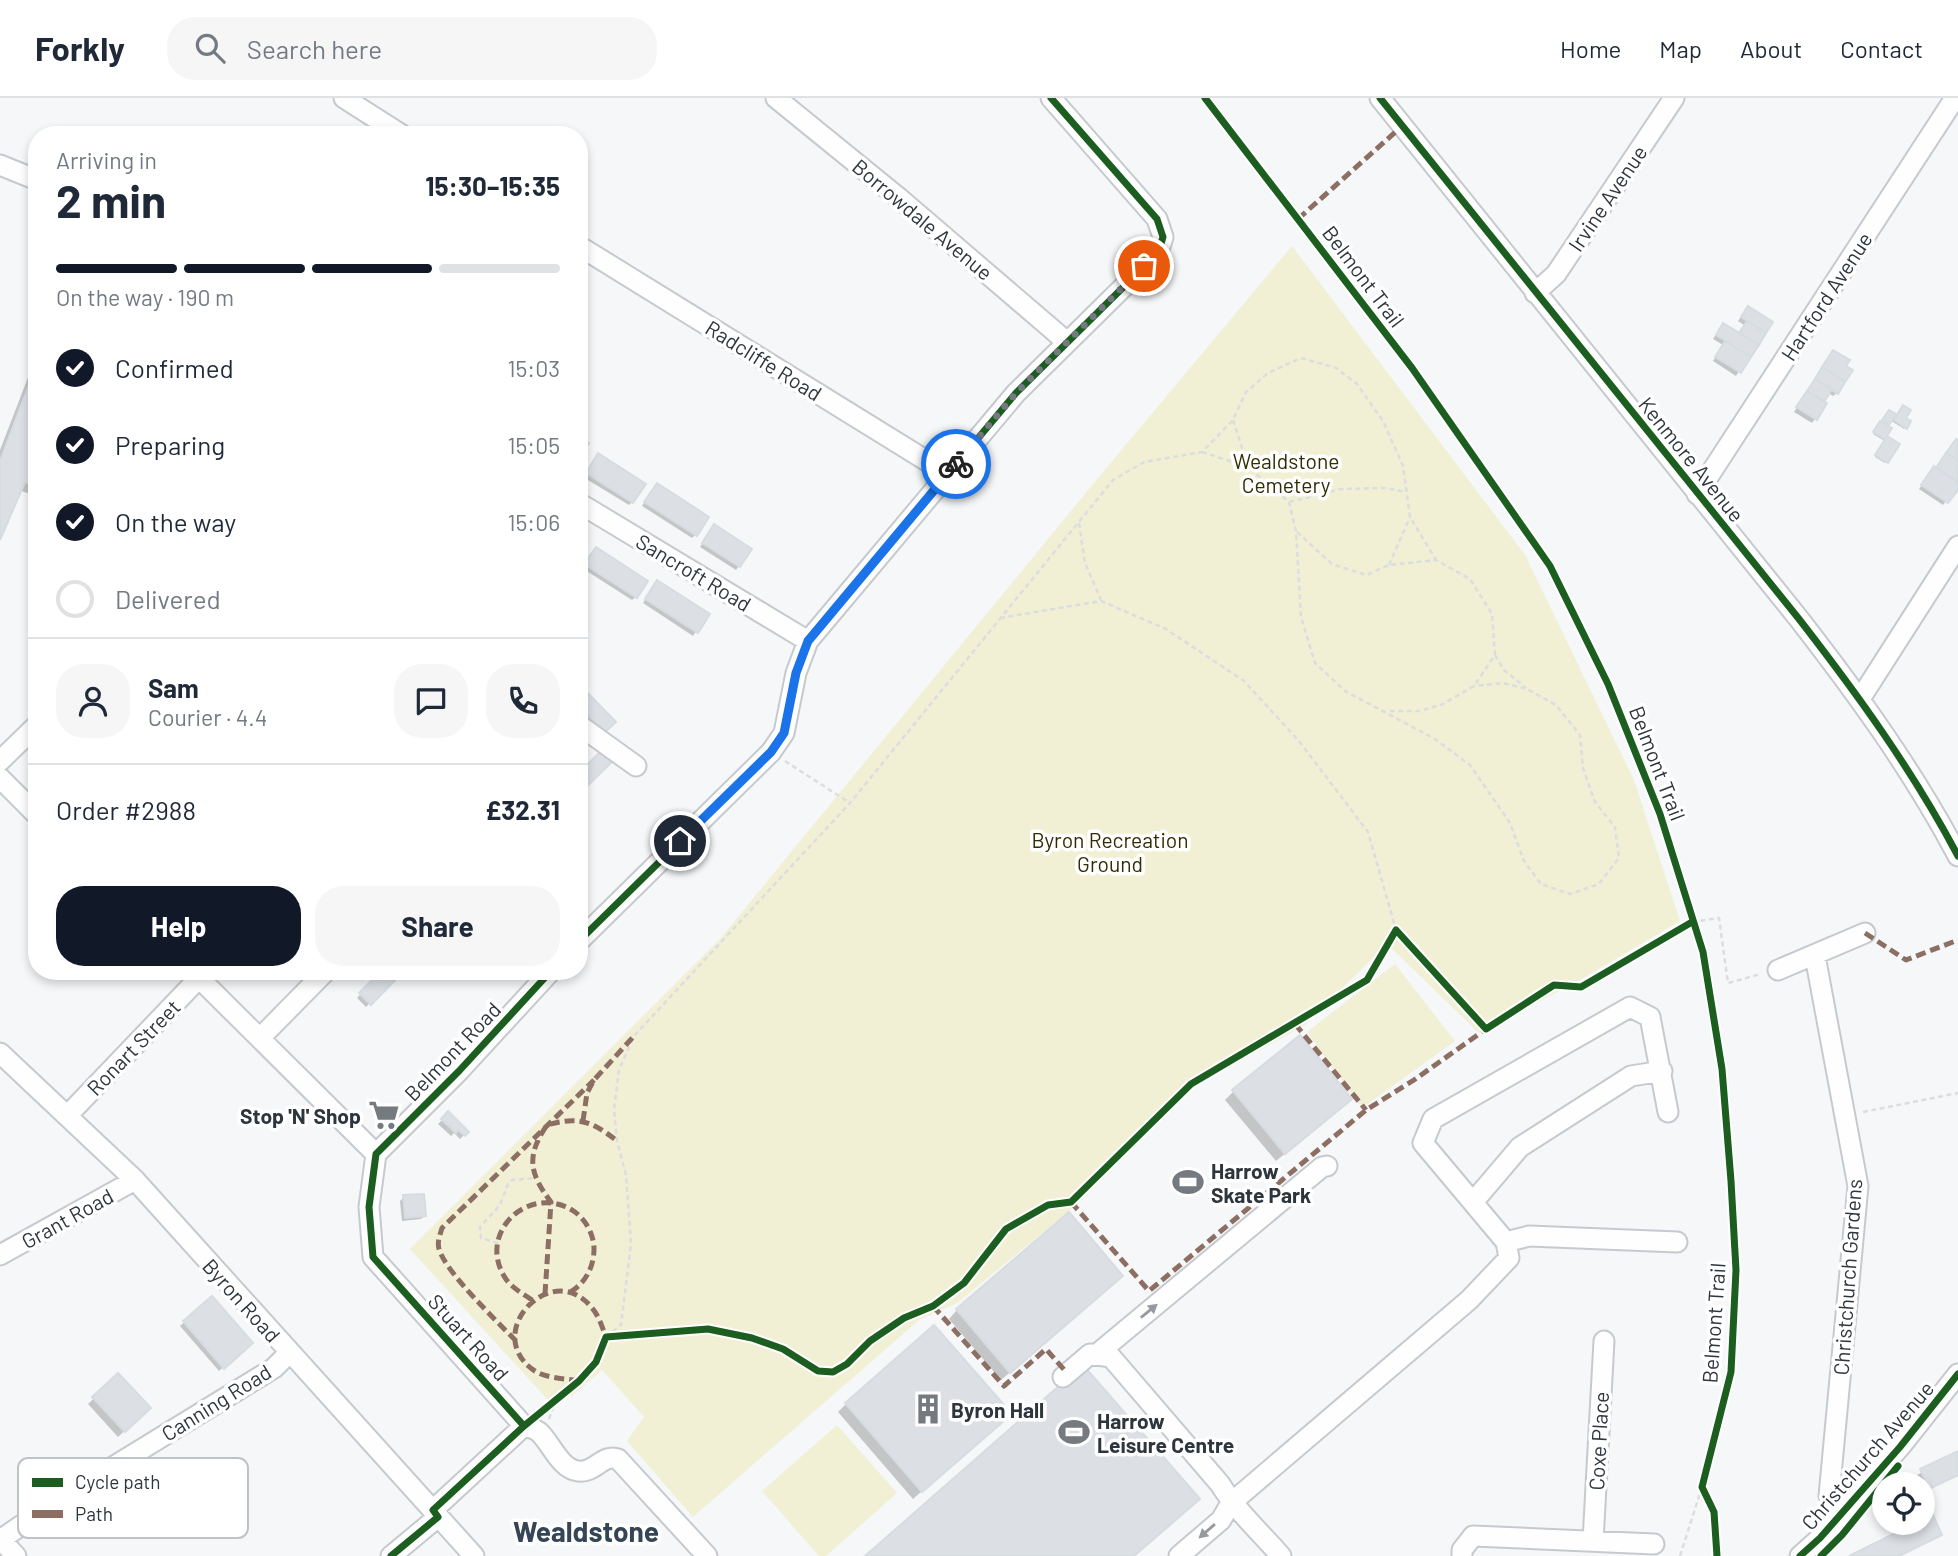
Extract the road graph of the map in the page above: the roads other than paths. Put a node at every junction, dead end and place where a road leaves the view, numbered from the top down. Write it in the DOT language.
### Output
graph roads {
  1 [pos="344,98"];
  2 [pos="776,98"];
  3 [pos="1051,98"];
  4 [pos="1380,98"];
  5 [pos="1674,98"];
  6 [pos="1955,98"];
  7 [pos="388,126"];
  8 [pos="0,164"];
  9 [pos="28,176"];
  10 [pos="588,252"];
  11 [pos="1535,293"];
  12 [pos="1067,342"];
  13 [pos="948,474"];
  14 [pos="1698,494"];
  15 [pos="588,508"];
  16 [pos="1958,546"];
  17 [pos="808,641"];
  18 [pos="1860,699"];
  19 [pos="588,731"];
  20 [pos="28,734"];
  21 [pos="0,761"];
  22 [pos="636,766"];
  23 [pos="0,778"];
  24 [pos="28,807"];
  25 [pos="1958,856"];
  26 [pos="588,932"];
  27 [pos="1865,933"];
  28 [pos="1815,956"];
  29 [pos="1778,970"];
  30 [pos="191,980"];
  31 [pos="201,980"];
  32 [pos="317,980"];
  33 [pos="543,980"];
  34 [pos="260,1038"];
  35 [pos="0,1052"];
  36 [pos="1662,1071"];
  37 [pos="1668,1112"];
  38 [pos="67,1116"];
  39 [pos="376,1154"];
  40 [pos="1327,1166"];
  41 [pos="135,1180"];
  42 [pos="1474,1201"];
  43 [pos="1506,1242"];
  44 [pos="1677,1242"];
  45 [pos="0,1255"];
  46 [pos="1604,1340"];
  47 [pos="289,1353"];
  48 [pos="1097,1354"];
  49 [pos="1958,1374"];
  50 [pos="1063,1377"];
  51 [pos="524,1426"];
  52 [pos="127,1458"];
  53 [pos="1231,1503"];
  54 [pos="435,1513"];
  55 [pos="1842,1514"];
  56 [pos="18,1528"];
  57 [pos="0,1540"];
  58 [pos="1593,1541"];
  59 [pos="1654,1544"];
  60 [pos="16,1556"];
  61 [pos="391,1556"];
  62 [pos="474,1556"];
  63 [pos="707,1556"];
  64 [pos="1179,1556"];
  65 [pos="1281,1556"];
  66 [pos="1462,1556"];
  67 [pos="1800,1556"];
  1 -- 7 [label="street"];
  2 -- 12 [label="street, Borrowdale Avenue"];
  3 -- 12 [label="street"];
  4 -- 11 [label="street, Kenmore Avenue"];
  5 -- 11 [label="street, Irvine Avenue"];
  6 -- 14 [label="street, Hartford Avenue"];
  8 -- 9 [label="street"];
  10 -- 13 [label="street, Radcliffe Road"];
  11 -- 14 [label="street, Kenmore Avenue"];
  12 -- 13 [label="street"];
  13 -- 17 [label="street"];
  14 -- 18 [label="street, Kenmore Avenue"];
  15 -- 17 [label="street, Sancroft Road"];
  16 -- 18 [label="street"];
  17 -- 26 [label="street"];
  18 -- 25 [label="street, Kenmore Avenue"];
  19 -- 22 [label="street"];
  20 -- 21 [label="street"];
  23 -- 24 [label="street"];
  27 -- 28 [label="street"];
  28 -- 29 [label="street"];
  28 -- 55 [label="street, Christchurch Gardens"];
  30 -- 38 [label="street, Ronart Street"];
  31 -- 34 [label="street"];
  32 -- 34 [label="street"];
  33 -- 39 [label="street, Belmont Road"];
  34 -- 39 [label="street"];
  35 -- 38 [label="street, Byron Road"];
  36 -- 37 [label="street"];
  36 -- 42 [label="street"];
  36 -- 42 [label="street"];
  38 -- 41 [label="street, Byron Road"];
  39 -- 51 [label="street, Stuart Road"];
  48 -- 40 [label="street, one-way"];
  41 -- 45 [label="street, Grant Road"];
  41 -- 47 [label="street, Byron Road"];
  42 -- 43 [label="street"];
  43 -- 44 [label="street"];
  43 -- 53 [label="street"];
  46 -- 58 [label="street, Coxe Place"];
  47 -- 52 [label="street, Canning Road"];
  47 -- 54 [label="street, Byron Road"];
  48 -- 50 [label="street"];
  48 -- 53 [label="street"];
  49 -- 55 [label="street, Christchurch Avenue"];
  51 -- 54 [label="street"];
  51 -- 63 [label="street, Stuart Road"];
  53 -- 64 [label="street, one-way"];
  53 -- 65 [label="street"];
  54 -- 61 [label="street"];
  54 -- 62 [label="street, Byron Road"];
  55 -- 67 [label="street, Christchurch Avenue"];
  56 -- 57 [label="street, Canning Road"];
  57 -- 60 [label="street"];
  58 -- 59 [label="street"];
  58 -- 66 [label="street"];
}
